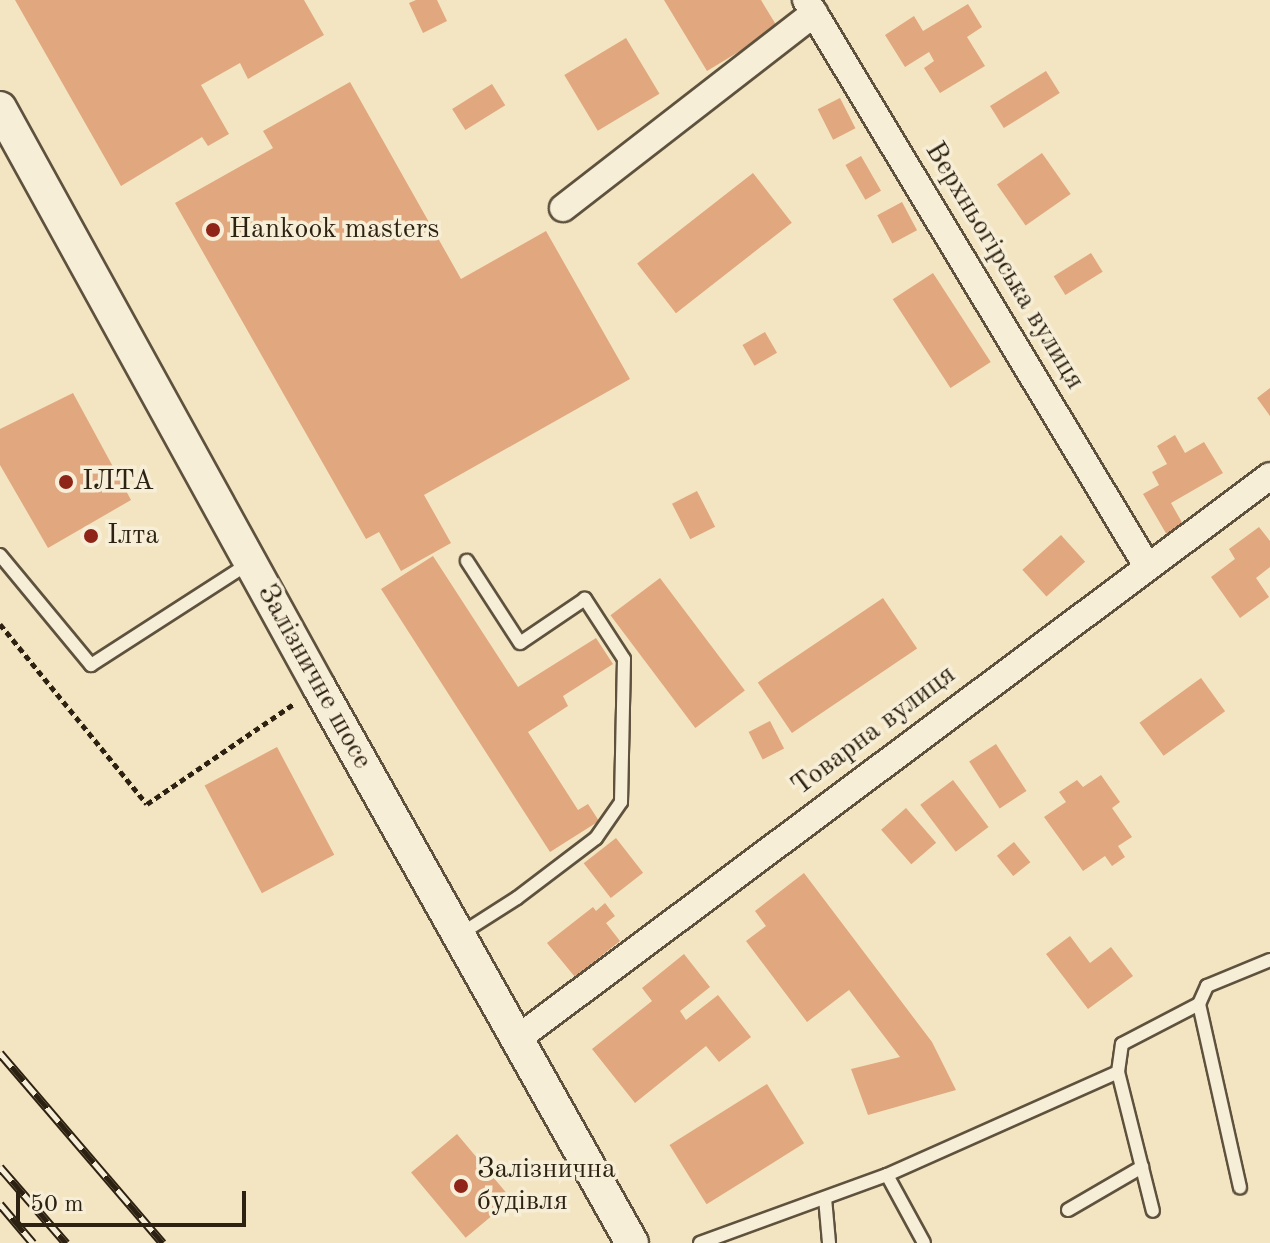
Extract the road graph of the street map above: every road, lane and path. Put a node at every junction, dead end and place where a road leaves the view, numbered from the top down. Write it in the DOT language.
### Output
graph roads {
  1 [pos="810,6"];
  2 [pos="0,108"];
  3 [pos="563,208"];
  4 [pos="1270,476"];
  5 [pos="0,555"];
  6 [pos="467,561"];
  7 [pos="251,562"];
  8 [pos="1147,566"];
  9 [pos="0,624"];
  10 [pos="319,687"];
  11 [pos="459,935"];
  12 [pos="1270,960"];
  13 [pos="1199,1004"];
  14 [pos="517,1039"];
  15 [pos="1118,1072"];
  16 [pos="1142,1167"];
  17 [pos="887,1175"];
  18 [pos="1240,1187"];
  19 [pos="825,1198"];
  20 [pos="1068,1210"];
  21 [pos="1153,1211"];
  22 [pos="632,1243"];
  23 [pos="700,1243"];
  24 [pos="829,1243"];
  25 [pos="924,1243"];
  1 -- 3 [label="street"];
  1 -- 8 [label="street, Верхньогірська вулиця"];
  2 -- 7 [label="street, Залізничне шосе"];
  4 -- 8 [label="street, Товарна вулиця"];
  5 -- 7 [label="lane"];
  6 -- 11 [label="lane"];
  7 -- 10 [label="street, Залізничне шосе"];
  8 -- 14 [label="street, Товарна вулиця"];
  9 -- 10 [label="path"];
  10 -- 11 [label="street, Залізничне шосе"];
  11 -- 14 [label="street, Залізничне шосе"];
  12 -- 13 [label="lane"];
  13 -- 15 [label="lane"];
  13 -- 18 [label="lane"];
  14 -- 22 [label="street, Залізничне шосе"];
  15 -- 16 [label="lane"];
  15 -- 17 [label="lane"];
  16 -- 20 [label="lane"];
  16 -- 21 [label="lane"];
  17 -- 19 [label="lane"];
  17 -- 25 [label="lane"];
  19 -- 23 [label="lane"];
  19 -- 24 [label="lane"];
}
